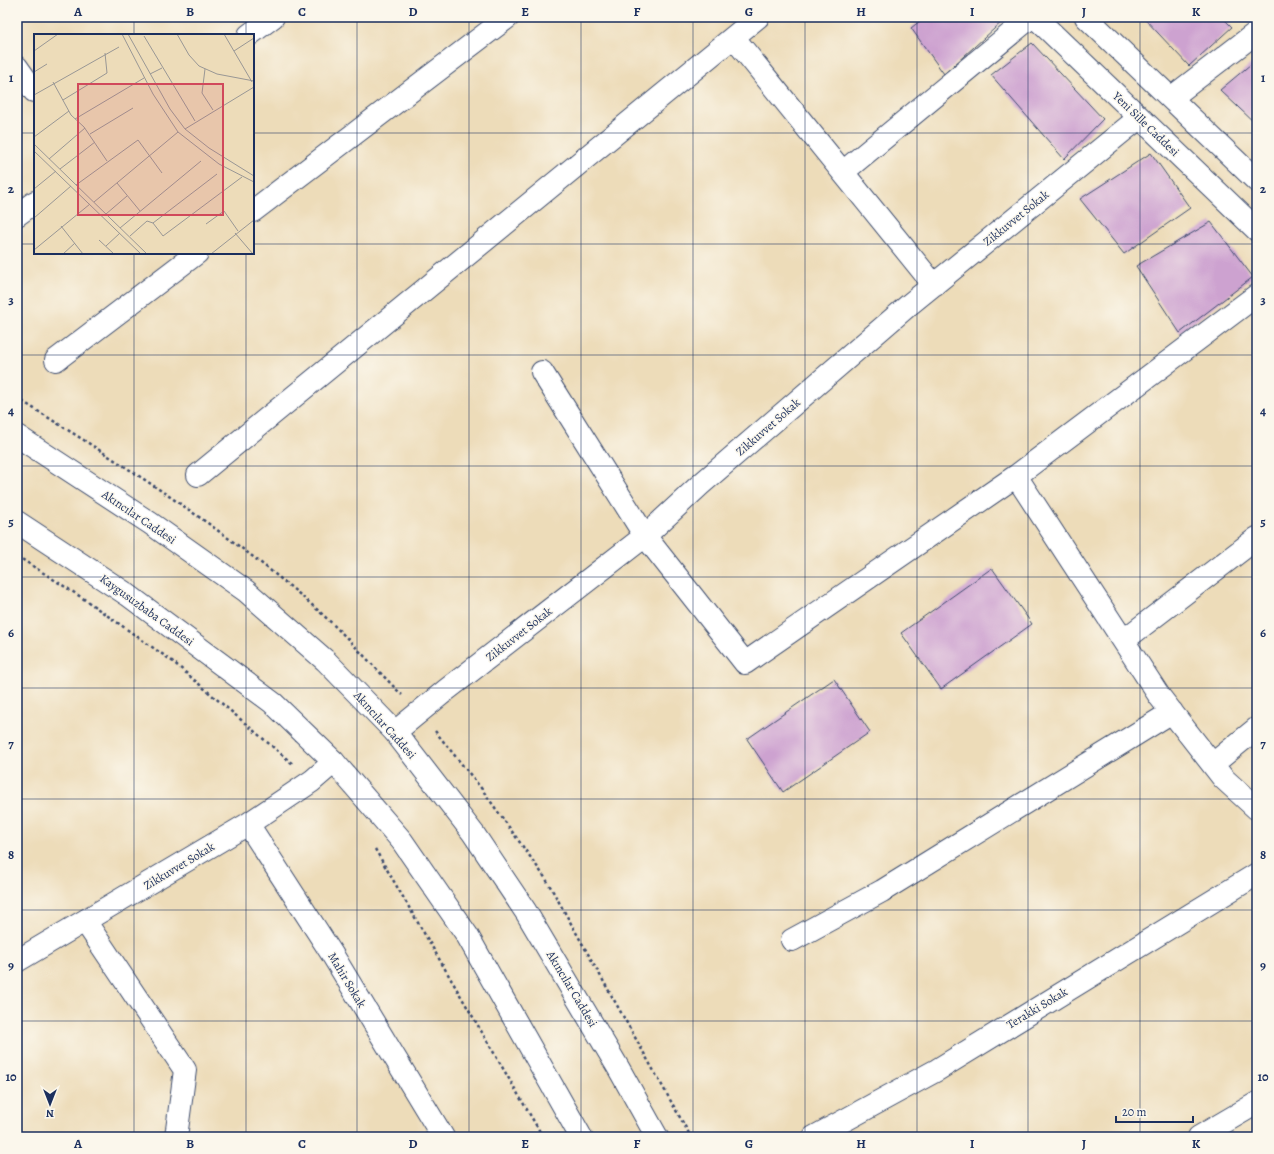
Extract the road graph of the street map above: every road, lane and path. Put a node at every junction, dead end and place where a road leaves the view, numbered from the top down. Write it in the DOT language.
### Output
graph roads {
  1 [pos="273,17"];
  2 [pos="508,17"];
  3 [pos="758,17"];
  4 [pos="1031,17"];
  5 [pos="1035,17"];
  6 [pos="1086,17"];
  7 [pos="1257,32"];
  8 [pos="251,34"];
  9 [pos="734,38"];
  10 [pos="17,67"];
  11 [pos="34,91"];
  12 [pos="1171,98"];
  13 [pos="1139,118"];
  14 [pos="843,172"];
  15 [pos="1257,181"];
  16 [pos="34,203"];
  17 [pos="254,209"];
  18 [pos="17,215"];
  19 [pos="1257,230"];
  20 [pos="196,254"];
  21 [pos="934,285"];
  22 [pos="1257,295"];
  23 [pos="56,360"];
  24 [pos="542,372"];
  25 [pos="17,436"];
  26 [pos="198,475"];
  27 [pos="1016,476"];
  28 [pos="17,522"];
  29 [pos="645,536"];
  30 [pos="1257,538"];
  31 [pos="17,556"];
  32 [pos="1124,640"];
  33 [pos="1172,712"];
  34 [pos="1257,728"];
  35 [pos="395,732"];
  36 [pos="334,762"];
  37 [pos="1213,764"];
  38 [pos="312,781"];
  39 [pos="1257,809"];
  40 [pos="248,824"];
  41 [pos="371,843"];
  42 [pos="1257,874"];
  43 [pos="85,921"];
  44 [pos="792,940"];
  45 [pos="17,960"];
  46 [pos="1257,1103"];
  47 [pos="176,1137"];
  48 [pos="443,1137"];
  49 [pos="543,1137"];
  50 [pos="581,1137"];
  51 [pos="657,1137"];
  52 [pos="814,1137"];
  53 [pos="1199,1137"];
  1 -- 8 [label="street"];
  2 -- 17 [label="street"];
  3 -- 9 [label="street"];
  4 -- 14 [label="street"];
  5 -- 13 [label="street, Yeni Sille Caddesi"];
  6 -- 12 [label="street"];
  7 -- 12 [label="street"];
  9 -- 14 [label="street"];
  9 -- 26 [label="street"];
  10 -- 11 [label="street"];
  12 -- 15 [label="street"];
  13 -- 19 [label="street, Yeni Sille Caddesi"];
  13 -- 21 [label="street, Zikkuvvet Sokak"];
  14 -- 21 [label="street"];
  16 -- 18 [label="street"];
  20 -- 23 [label="street"];
  21 -- 29 [label="street, Zikkuvvet Sokak"];
  22 -- 27 [label="street"];
  24 -- 29 [label="street"];
  25 -- 35 [label="street, Akıncılar Caddesi"];
  27 -- 29 [label="street"];
  27 -- 32 [label="street"];
  28 -- 36 [label="street, Kaygusuzbaba Caddesi"];
  29 -- 35 [label="street, Zikkuvvet Sokak"];
  30 -- 32 [label="street"];
  31 -- 38 [label="path"];
  32 -- 33 [label="street"];
  33 -- 37 [label="street"];
  33 -- 44 [label="street"];
  34 -- 37 [label="street"];
  35 -- 51 [label="street, Akıncılar Caddesi"];
  36 -- 38 [label="street, Zikkuvvet Sokak"];
  36 -- 50 [label="street"];
  37 -- 39 [label="street"];
  38 -- 40 [label="street, Zikkuvvet Sokak"];
  40 -- 43 [label="street, Zikkuvvet Sokak"];
  40 -- 48 [label="street, Mahir Sokak"];
  41 -- 49 [label="path"];
  42 -- 52 [label="street, Terakki Sokak"];
  43 -- 45 [label="street, Zikkuvvet Sokak"];
  43 -- 47 [label="street"];
  46 -- 53 [label="street"];
}
